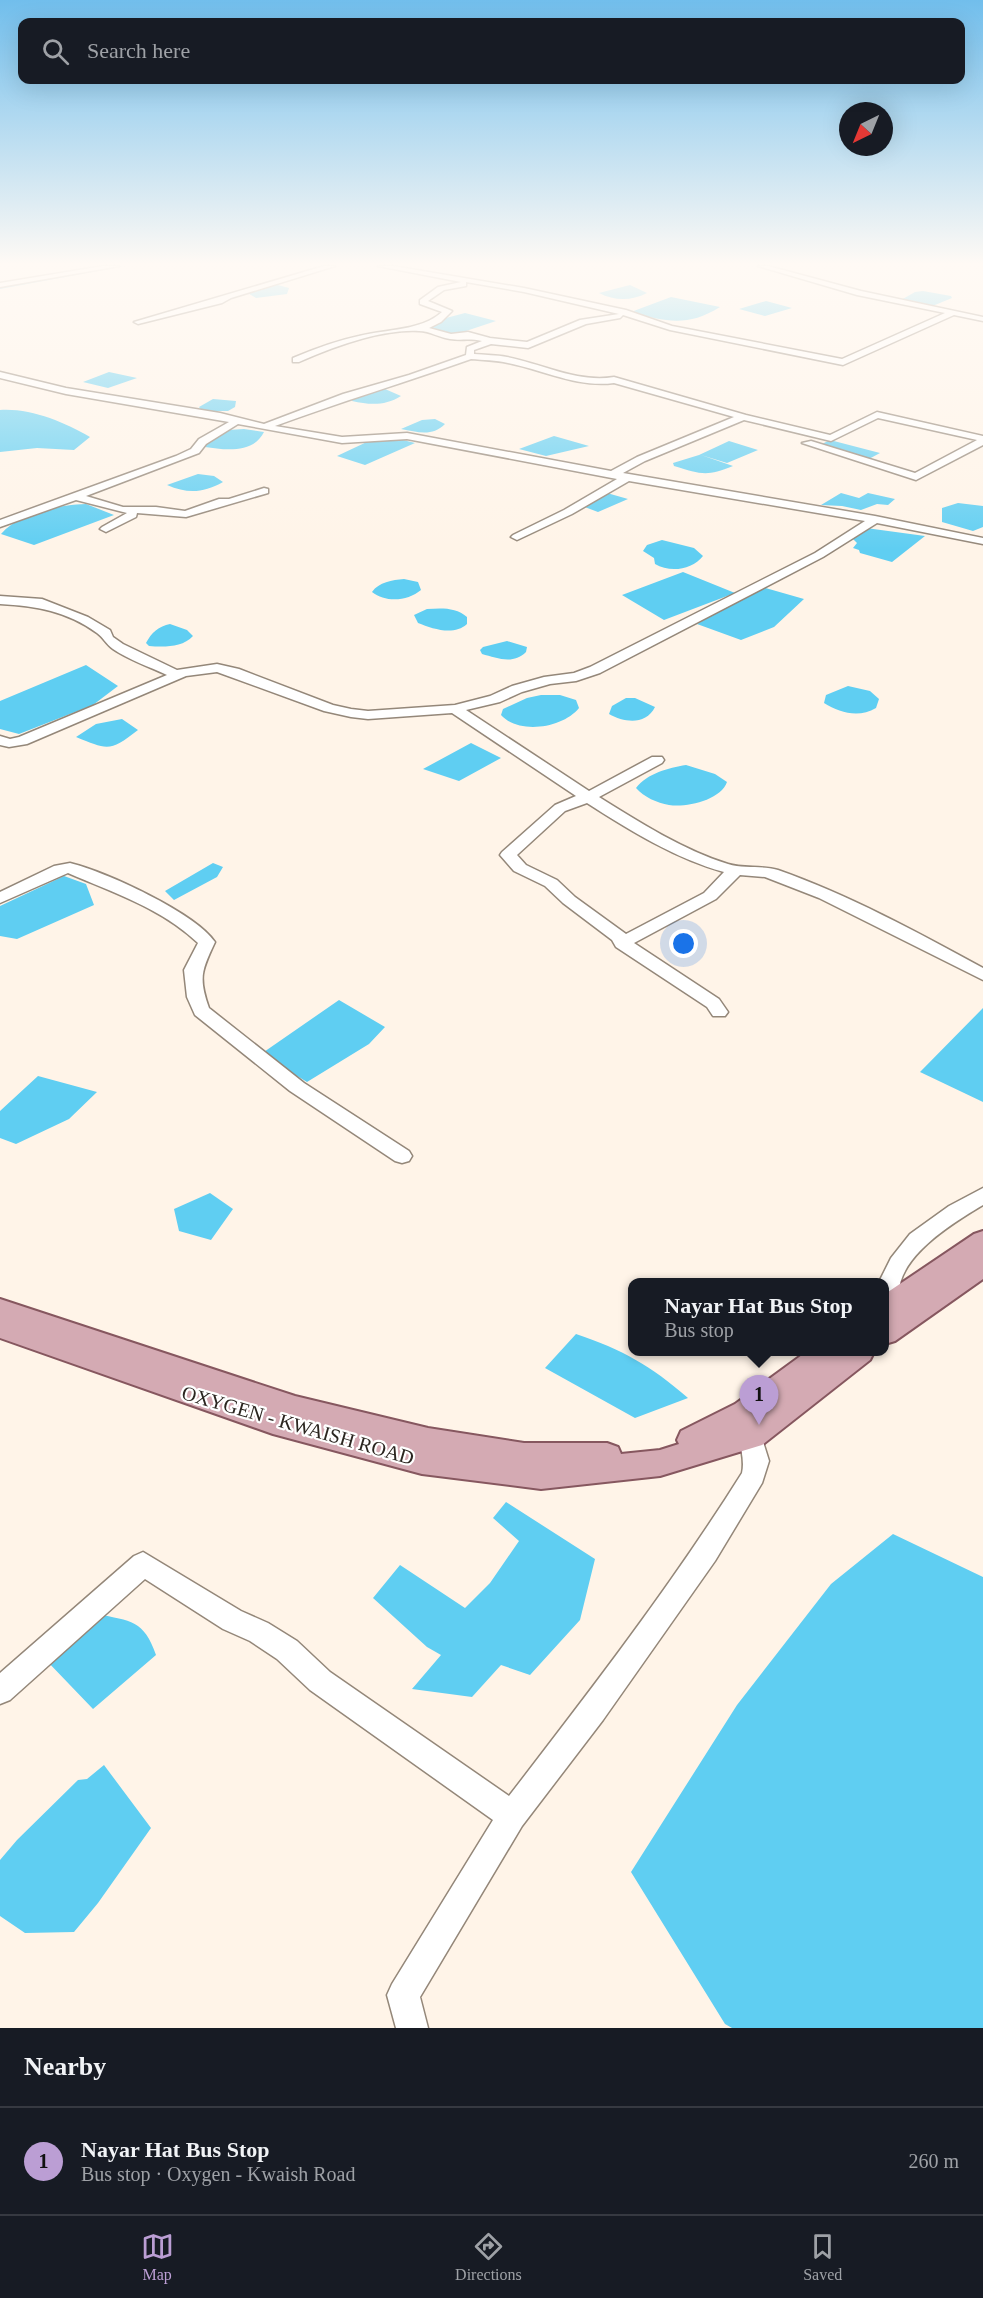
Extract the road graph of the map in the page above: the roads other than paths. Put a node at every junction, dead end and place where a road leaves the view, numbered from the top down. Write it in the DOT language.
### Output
graph roads {
  1 [pos="457,361"];
  2 [pos="509,361"];
  3 [pos="0,375"];
  4 [pos="743,417"];
  5 [pos="236,421"];
  6 [pos="727,423"];
  7 [pos="266,426"];
  8 [pos="983,440"];
  9 [pos="612,475"];
  10 [pos="626,478"];
  11 [pos="264,491"];
  12 [pos="77,497"];
  13 [pos="132,510"];
  14 [pos="875,519"];
  15 [pos="0,524"];
  16 [pos="106,529"];
  17 [pos="517,537"];
  18 [pos="983,541"];
  19 [pos="0,600"];
  20 [pos="180,675"];
  21 [pos="455,709"];
  22 [pos="0,740"];
  23 [pos="657,760"];
  24 [pos="590,796"];
  25 [pos="736,870"];
  26 [pos="0,898"];
  27 [pos="622,943"];
  28 [pos="983,975"];
  29 [pos="719,1011"];
  30 [pos="402,1156"];
  31 [pos="983,1195"];
  32 [pos="983,1241"];
  33 [pos="983,1265"];
  34 [pos="0,1310"];
  35 [pos="890,1317"];
  36 [pos="0,1327"];
  37 [pos="821,1356"];
  38 [pos="856,1356"];
  39 [pos="751,1436"];
  40 [pos="0,1691"];
  41 [pos="512,1816"];
  42 [pos="412,2028"];
  1 -- 7 [label="street"];
  2 -- 4 [label="street"];
  3 -- 5 [label="street"];
  4 -- 6 [label="street"];
  4 -- 8 [label="street"];
  5 -- 7 [label="street"];
  5 -- 12 [label="street"];
  6 -- 8 [label="street"];
  6 -- 9 [label="street"];
  7 -- 9 [label="street"];
  9 -- 10 [label="street"];
  10 -- 14 [label="street"];
  10 -- 17 [label="street"];
  11 -- 13 [label="street"];
  12 -- 13 [label="street"];
  12 -- 15 [label="street"];
  13 -- 16 [label="street"];
  14 -- 18 [label="street"];
  14 -- 21 [label="street"];
  19 -- 20 [label="street"];
  20 -- 21 [label="street"];
  20 -- 22 [label="street"];
  21 -- 24 [label="street"];
  23 -- 24 [label="street"];
  24 -- 25 [label="street"];
  24 -- 27 [label="street"];
  25 -- 27 [label="street"];
  25 -- 28 [label="street"];
  26 -- 30 [label="street"];
  27 -- 29 [label="street"];
  31 -- 35 [label="street"];
  32 -- 35 [label="main road"];
  33 -- 35 [label="main road"];
  34 -- 37 [label="main road, OXYGEN - KWAISH ROAD"];
  36 -- 39 [label="main road, OXYGEN - KWAISH ROAD"];
  38 -- 39 [label="main road, OXYGEN - KWAISH ROAD"];
  39 -- 41 [label="street"];
  40 -- 41 [label="street"];
  41 -- 42 [label="street"];
}
